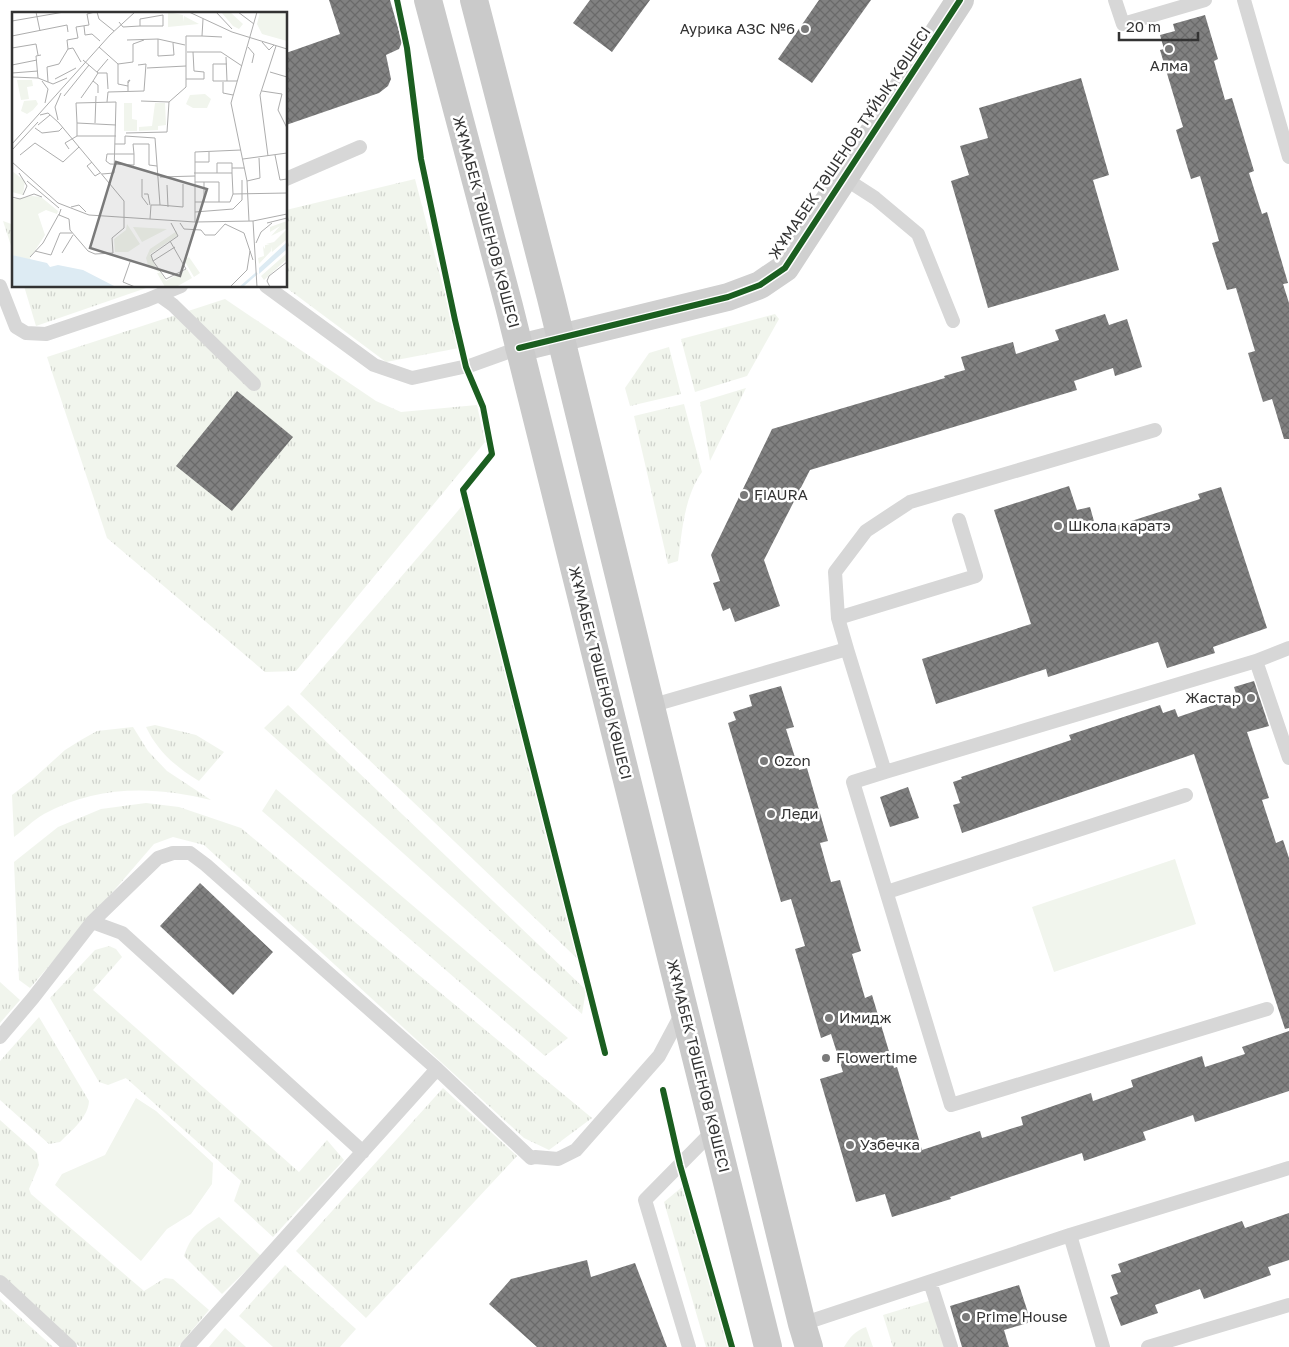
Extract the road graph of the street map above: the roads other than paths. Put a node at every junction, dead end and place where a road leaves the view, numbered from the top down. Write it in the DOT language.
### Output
graph roads {
  1 [pos="428,0"];
  2 [pos="474,0"];
  3 [pos="960,0"];
  4 [pos="1115,0"];
  5 [pos="1205,0"];
  6 [pos="1244,0"];
  7 [pos="360,147"];
  8 [pos="1289,157"];
  9 [pos="288,178"];
  10 [pos="844,178"];
  11 [pos="0,286"];
  12 [pos="176,288"];
  13 [pos="269,288"];
  14 [pos="159,295"];
  15 [pos="952,321"];
  16 [pos="560,339"];
  17 [pos="519,348"];
  18 [pos="254,384"];
  19 [pos="1155,430"];
  20 [pos="959,520"];
  21 [pos="838,618"];
  22 [pos="1289,648"];
  23 [pos="847,649"];
  24 [pos="1256,661"];
  25 [pos="650,706"];
  26 [pos="1289,758"];
  27 [pos="885,772"];
  28 [pos="1186,795"];
  29 [pos="887,892"];
  30 [pos="92,922"];
  31 [pos="684,1009"];
  32 [pos="1267,1009"];
  33 [pos="0,1037"];
  34 [pos="437,1070"];
  35 [pos="714,1130"];
  36 [pos="363,1152"];
  37 [pos="1289,1168"];
  38 [pos="1070,1235"];
  39 [pos="0,1282"];
  40 [pos="930,1282"];
  41 [pos="1289,1305"];
  42 [pos="805,1336"];
  43 [pos="70,1347"];
  44 [pos="187,1347"];
  45 [pos="689,1347"];
  46 [pos="768,1347"];
  47 [pos="950,1347"];
  48 [pos="1103,1347"];
  49 [pos="1148,1347"];
  1 -- 17 [label="main road, ЖҰМАБЕК ТӘШЕНОВ КӨШЕСІ"];
  2 -- 16 [label="main road"];
  3 -- 10 [label="street, ЖҰМАБЕК ТӘШЕНОВ ТҰЙЫҚ КӨШЕСІ"];
  4 -- 5 [label="lane"];
  6 -- 8 [label="lane"];
  7 -- 9 [label="lane"];
  10 -- 15 [label="lane"];
  10 -- 16 [label="street, ЖҰМАБЕК ТӘШЕНОВ ТҰЙЫҚ КӨШЕСІ"];
  11 -- 14 [label="lane"];
  12 -- 14 [label="lane"];
  13 -- 17 [label="lane"];
  14 -- 18 [label="lane"];
  16 -- 17 [label="street, ЖҰМАБЕК ТӘШЕНОВ ТҰЙЫҚ КӨШЕСІ"];
  16 -- 25 [label="main road"];
  17 -- 31 [label="main road, ЖҰМАБЕК ТӘШЕНОВ КӨШЕСІ"];
  19 -- 21 [label="lane"];
  20 -- 21 [label="lane"];
  21 -- 23 [label="lane"];
  22 -- 24 [label="lane"];
  23 -- 25 [label="lane"];
  23 -- 27 [label="lane"];
  24 -- 26 [label="lane"];
  24 -- 27 [label="lane"];
  25 -- 42 [label="main road"];
  27 -- 29 [label="lane"];
  28 -- 29 [label="lane"];
  29 -- 32 [label="lane"];
  30 -- 33 [label="lane"];
  30 -- 34 [label="lane"];
  30 -- 36 [label="lane"];
  31 -- 34 [label="lane"];
  31 -- 35 [label="main road, ЖҰМАБЕК ТӘШЕНОВ КӨШЕСІ"];
  34 -- 36 [label="lane"];
  35 -- 45 [label="lane"];
  35 -- 46 [label="main road, ЖҰМАБЕК ТӘШЕНОВ КӨШЕСІ"];
  36 -- 44 [label="lane"];
  37 -- 38 [label="lane"];
  38 -- 40 [label="lane"];
  38 -- 48 [label="lane"];
  39 -- 43 [label="lane"];
  40 -- 42 [label="lane"];
  40 -- 47 [label="lane"];
  41 -- 49 [label="lane"];
}
